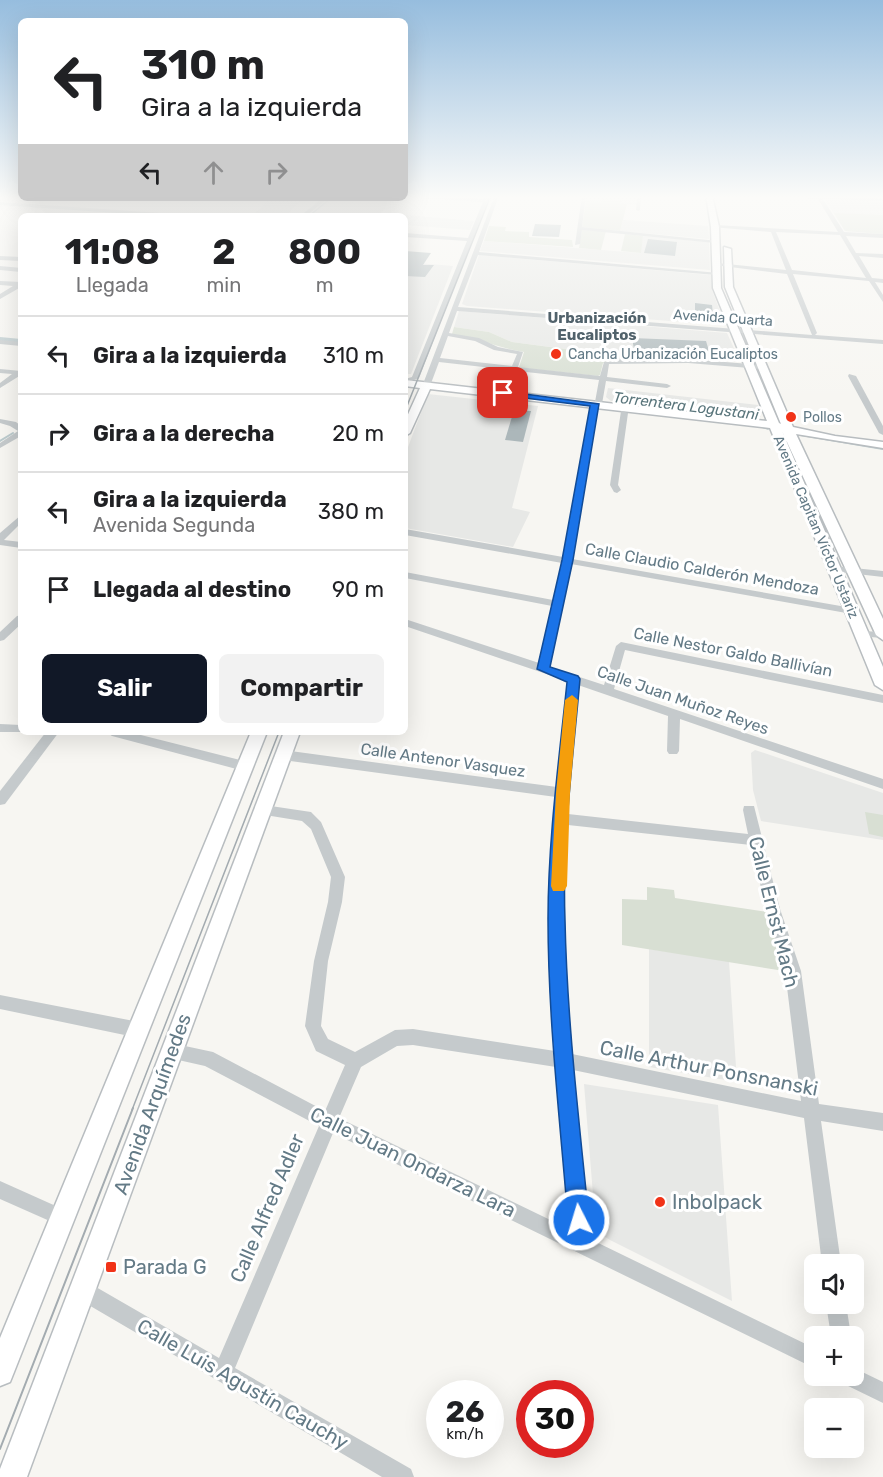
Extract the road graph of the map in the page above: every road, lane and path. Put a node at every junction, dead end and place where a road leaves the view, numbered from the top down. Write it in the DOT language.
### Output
graph roads {
  1 [pos="460,264"];
  2 [pos="470,264"];
  3 [pos="639,264"];
  4 [pos="716,264"];
  5 [pos="728,264"];
  6 [pos="786,264"];
  7 [pos="860,264"];
  8 [pos="728,267"];
  9 [pos="0,268"];
  10 [pos="716,269"];
  11 [pos="18,270"];
  12 [pos="789,272"];
  13 [pos="870,280"];
  14 [pos="883,281"];
  15 [pos="0,284"];
  16 [pos="18,285"];
  17 [pos="18,286"];
  18 [pos="0,297"];
  19 [pos="883,300"];
  20 [pos="454,308"];
  21 [pos="734,330"];
  22 [pos="747,330"];
  23 [pos="814,333"];
  24 [pos="446,334"];
  25 [pos="883,341"];
  26 [pos="0,342"];
  27 [pos="18,344"];
  28 [pos="436,360"];
  29 [pos="749,366"];
  30 [pos="762,367"];
  31 [pos="515,369"];
  32 [pos="0,371"];
  33 [pos="18,373"];
  34 [pos="18,374"];
  35 [pos="852,376"];
  36 [pos="603,379"];
  37 [pos="408,382"];
  38 [pos="408,384"];
  39 [pos="0,386"];
  40 [pos="667,386"];
  41 [pos="425,387"];
  42 [pos="503,393"];
  43 [pos="596,406"];
  44 [pos="624,413"];
  45 [pos="784,417"];
  46 [pos="0,421"];
  47 [pos="408,426"];
  48 [pos="18,427"];
  49 [pos="18,430"];
  50 [pos="775,430"];
  51 [pos="883,434"];
  52 [pos="793,437"];
  53 [pos="883,445"];
  54 [pos="0,446"];
  55 [pos="883,452"];
  56 [pos="617,490"];
  57 [pos="18,521"];
  58 [pos="408,533"];
  59 [pos="0,540"];
  60 [pos="18,544"];
  61 [pos="567,560"];
  62 [pos="834,569"];
  63 [pos="854,570"];
  64 [pos="883,574"];
  65 [pos="408,576"];
  66 [pos="558,604"];
  67 [pos="852,611"];
  68 [pos="18,621"];
  69 [pos="408,623"];
  70 [pos="861,633"];
  71 [pos="883,635"];
  72 [pos="0,638"];
  73 [pos="543,669"];
  74 [pos="573,679"];
  75 [pos="883,685"];
  76 [pos="608,691"];
  77 [pos="883,699"];
  78 [pos="674,714"];
  79 [pos="0,728"];
  80 [pos="18,729"];
  81 [pos="51,735"];
  82 [pos="124,735"];
  83 [pos="258,735"];
  84 [pos="291,735"];
  85 [pos="673,751"];
  86 [pos="283,755"];
  87 [pos="244,766"];
  88 [pos="883,784"];
  89 [pos="563,793"];
  90 [pos="0,800"];
  91 [pos="264,810"];
  92 [pos="749,810"];
  93 [pos="563,819"];
  94 [pos="755,840"];
  95 [pos="0,1002"];
  96 [pos="139,1030"];
  97 [pos="171,1051"];
  98 [pos="564,1060"];
  99 [pos="355,1061"];
  100 [pos="810,1111"];
  101 [pos="328,1122"];
  102 [pos="883,1122"];
  103 [pos="0,1190"];
  104 [pos="61,1216"];
  105 [pos="581,1243"];
  106 [pos="830,1254"];
  107 [pos="82,1290"];
  108 [pos="804,1353"];
  109 [pos="223,1371"];
  110 [pos="0,1372"];
  111 [pos="864,1384"];
  112 [pos="883,1393"];
  113 [pos="12,1477"];
  114 [pos="403,1477"];
  1 -- 37 [label="street"];
  2 -- 20 [label="street"];
  3 -- 10 [label="street"];
  4 -- 10 [label="main road, Avenida Capitan Víctor Ustariz"];
  5 -- 8 [label="main road, Avenida Capitan Víctor Ustariz"];
  6 -- 12 [label="street"];
  7 -- 13 [label="street"];
  8 -- 10 [label="street"];
  8 -- 12 [label="street"];
  8 -- 22 [label="main road, Avenida Capitan Víctor Ustariz"];
  9 -- 11 [label="street"];
  10 -- 21 [label="main road, Avenida Capitan Víctor Ustariz"];
  12 -- 13 [label="street"];
  12 -- 23 [label="street"];
  13 -- 14 [label="street"];
  13 -- 19 [label="street"];
  15 -- 16 [label="street"];
  17 -- 18 [label="street"];
  20 -- 21 [label="street, Avenida Cuarta"];
  20 -- 24 [label="street"];
  21 -- 22 [label="street, Avenida Cuarta"];
  21 -- 29 [label="main road, Avenida Capitan Víctor Ustariz"];
  22 -- 23 [label="street, Avenida Cuarta"];
  22 -- 25 [label="street, Avenida Cuarta"];
  22 -- 30 [label="main road, Avenida Capitan Víctor Ustariz"];
  23 -- 25 [label="street, Avenida Cuarta"];
  24 -- 28 [label="street"];
  24 -- 31 [label="street"];
  26 -- 27 [label="street"];
  28 -- 31 [label="street"];
  28 -- 41 [label="street"];
  29 -- 30 [label="street"];
  29 -- 36 [label="street"];
  29 -- 50 [label="main road, Avenida Capitan Víctor Ustariz"];
  30 -- 45 [label="main road, Avenida Capitan Víctor Ustariz"];
  31 -- 36 [label="street"];
  31 -- 42 [label="street"];
  32 -- 33 [label="street"];
  34 -- 39 [label="street"];
  35 -- 51 [label="street"];
  36 -- 40 [label="street"];
  36 -- 43 [label="street"];
  38 -- 41 [label="main road"];
  41 -- 42 [label="main road"];
  41 -- 43 [label="main road"];
  41 -- 47 [label="main road"];
  42 -- 43 [label="main road"];
  43 -- 44 [label="main road"];
  43 -- 50 [label="main road"];
  43 -- 61 [label="street"];
  44 -- 50 [label="main road"];
  44 -- 56 [label="street"];
  45 -- 50 [label="main road"];
  45 -- 52 [label="main road, Avenida Capitan Víctor Ustariz"];
  46 -- 48 [label="street"];
  49 -- 54 [label="street"];
  50 -- 52 [label="main road"];
  50 -- 52 [label="main road"];
  50 -- 62 [label="main road, Avenida Capitan Víctor Ustariz"];
  52 -- 53 [label="main road"];
  52 -- 55 [label="main road"];
  52 -- 63 [label="main road, Avenida Capitan Víctor Ustariz"];
  57 -- 59 [label="street"];
  58 -- 61 [label="street, Calle Claudio Calderón Mendoza"];
  59 -- 60 [label="street"];
  61 -- 66 [label="street"];
  61 -- 67 [label="street, Calle Claudio Calderón Mendoza"];
  62 -- 63 [label="street"];
  62 -- 67 [label="main road, Avenida Capitan Víctor Ustariz"];
  63 -- 64 [label="street"];
  63 -- 71 [label="main road, Avenida Capitan Víctor Ustariz"];
  65 -- 66 [label="street"];
  66 -- 73 [label="street"];
  67 -- 70 [label="main road, Avenida Capitan Víctor Ustariz"];
  68 -- 72 [label="street"];
  69 -- 73 [label="street, Calle Juan Muñoz Reyes"];
  70 -- 71 [label="street"];
  70 -- 75 [label="main road, Avenida Capitan Víctor Ustariz"];
  73 -- 74 [label="street, Calle Juan Muñoz Reyes"];
  74 -- 76 [label="street, Calle Juan Muñoz Reyes"];
  74 -- 89 [label="street"];
  76 -- 77 [label="street, Calle Nestor Galdo Ballivían"];
  76 -- 78 [label="street, Calle Juan Muñoz Reyes"];
  78 -- 85 [label="street"];
  78 -- 88 [label="street, Calle Juan Muñoz Reyes"];
  79 -- 80 [label="street"];
  81 -- 90 [label="street"];
  82 -- 87 [label="street"];
  83 -- 87 [label="main road, Avenida Arquímedes"];
  84 -- 86 [label="main road, Avenida Arquímedes"];
  86 -- 89 [label="street, Calle Antenor Vasquez"];
  86 -- 91 [label="main road, Avenida Arquímedes"];
  87 -- 96 [label="main road, Avenida Arquímedes"];
  89 -- 93 [label="street"];
  91 -- 97 [label="main road, Avenida Arquímedes"];
  91 -- 99 [label="street"];
  92 -- 94 [label="street, Calle Ernst Mach"];
  93 -- 94 [label="street"];
  93 -- 98 [label="street"];
  94 -- 100 [label="street, Calle Ernst Mach"];
  95 -- 96 [label="street"];
  96 -- 104 [label="main road, Avenida Arquímedes"];
  97 -- 101 [label="street, Calle Juan Ondarza Lara"];
  97 -- 107 [label="main road, Avenida Arquímedes"];
  98 -- 99 [label="street, Calle Arthur Ponsnanski"];
  98 -- 100 [label="street, Calle Arthur Ponsnanski"];
  98 -- 105 [label="street"];
  99 -- 101 [label="street, Calle Alfred Adler"];
  100 -- 102 [label="street, Calle Arthur Ponsnanski"];
  100 -- 106 [label="street, Calle Ernst Mach"];
  101 -- 105 [label="street, Calle Juan Ondarza Lara"];
  101 -- 109 [label="street, Calle Alfred Adler"];
  103 -- 104 [label="street"];
  104 -- 110 [label="main road, Avenida Arquímedes"];
  105 -- 108 [label="street, Calle Juan Ondarza Lara"];
  107 -- 109 [label="street, Calle Luis Agustín Cauchy"];
  107 -- 113 [label="main road, Avenida Arquímedes"];
  109 -- 114 [label="street, Calle Luis Agustín Cauchy"];
  111 -- 112 [label="street"];
}
